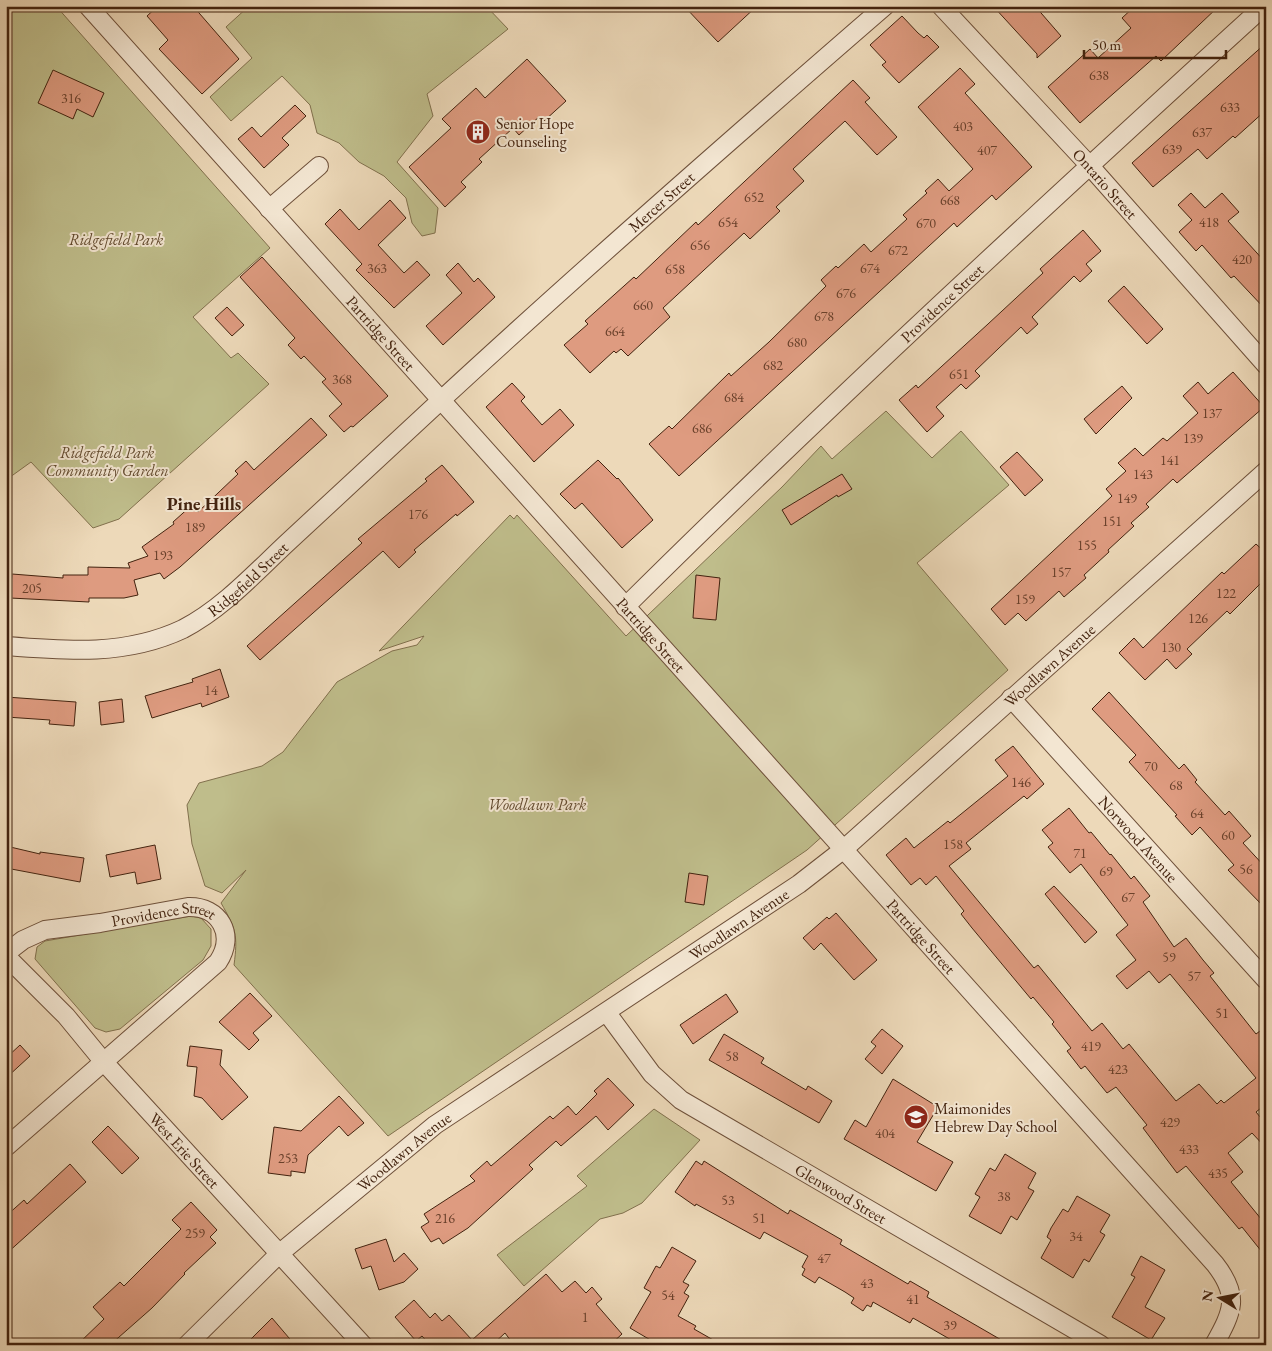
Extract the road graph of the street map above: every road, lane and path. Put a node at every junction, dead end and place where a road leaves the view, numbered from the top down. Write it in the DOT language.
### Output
graph roads {
  1 [pos="885,6"];
  2 [pos="941,6"];
  3 [pos="1264,6"];
  4 [pos="98,10"];
  5 [pos="319,166"];
  6 [pos="1089,166"];
  7 [pos="269,209"];
  8 [pos="1266,365"];
  9 [pos="441,400"];
  10 [pos="1266,471"];
  11 [pos="625,607"];
  12 [pos="6,646"];
  13 [pos="1011,698"];
  14 [pos="844,849"];
  15 [pos="6,955"];
  16 [pos="1266,980"];
  17 [pos="607,1013"];
  18 [pos="102,1061"];
  19 [pos="6,1147"];
  20 [pos="280,1253"];
  21 [pos="187,1345"];
  22 [pos="363,1345"];
  23 [pos="1101,1345"];
  24 [pos="1214,1345"];
  1 -- 9 [label="street, Mercer Street"];
  2 -- 6 [label="street, Ontario Street"];
  3 -- 6 [label="street, Providence Street"];
  4 -- 7 [label="street, Partridge Street"];
  5 -- 7 [label="street"];
  6 -- 8 [label="street, Ontario Street"];
  6 -- 11 [label="street, Providence Street"];
  7 -- 9 [label="street, Partridge Street"];
  9 -- 11 [label="street, Partridge Street"];
  9 -- 12 [label="street, Ridgefield Street"];
  10 -- 13 [label="street, Woodlawn Avenue"];
  11 -- 14 [label="street, Partridge Street"];
  13 -- 14 [label="street, Woodlawn Avenue"];
  13 -- 16 [label="street, Norwood Avenue"];
  14 -- 17 [label="street, Woodlawn Avenue"];
  14 -- 24 [label="street, Partridge Street"];
  15 -- 18 [label="street, West Erie Street"];
  15 -- 18 [label="street, Providence Street"];
  17 -- 20 [label="street, Woodlawn Avenue"];
  17 -- 23 [label="street, Glenwood Street"];
  18 -- 19 [label="street, Providence Street"];
  18 -- 20 [label="street, West Erie Street"];
  20 -- 21 [label="street, Woodlawn Avenue"];
  20 -- 22 [label="street, West Erie Street"];
}
